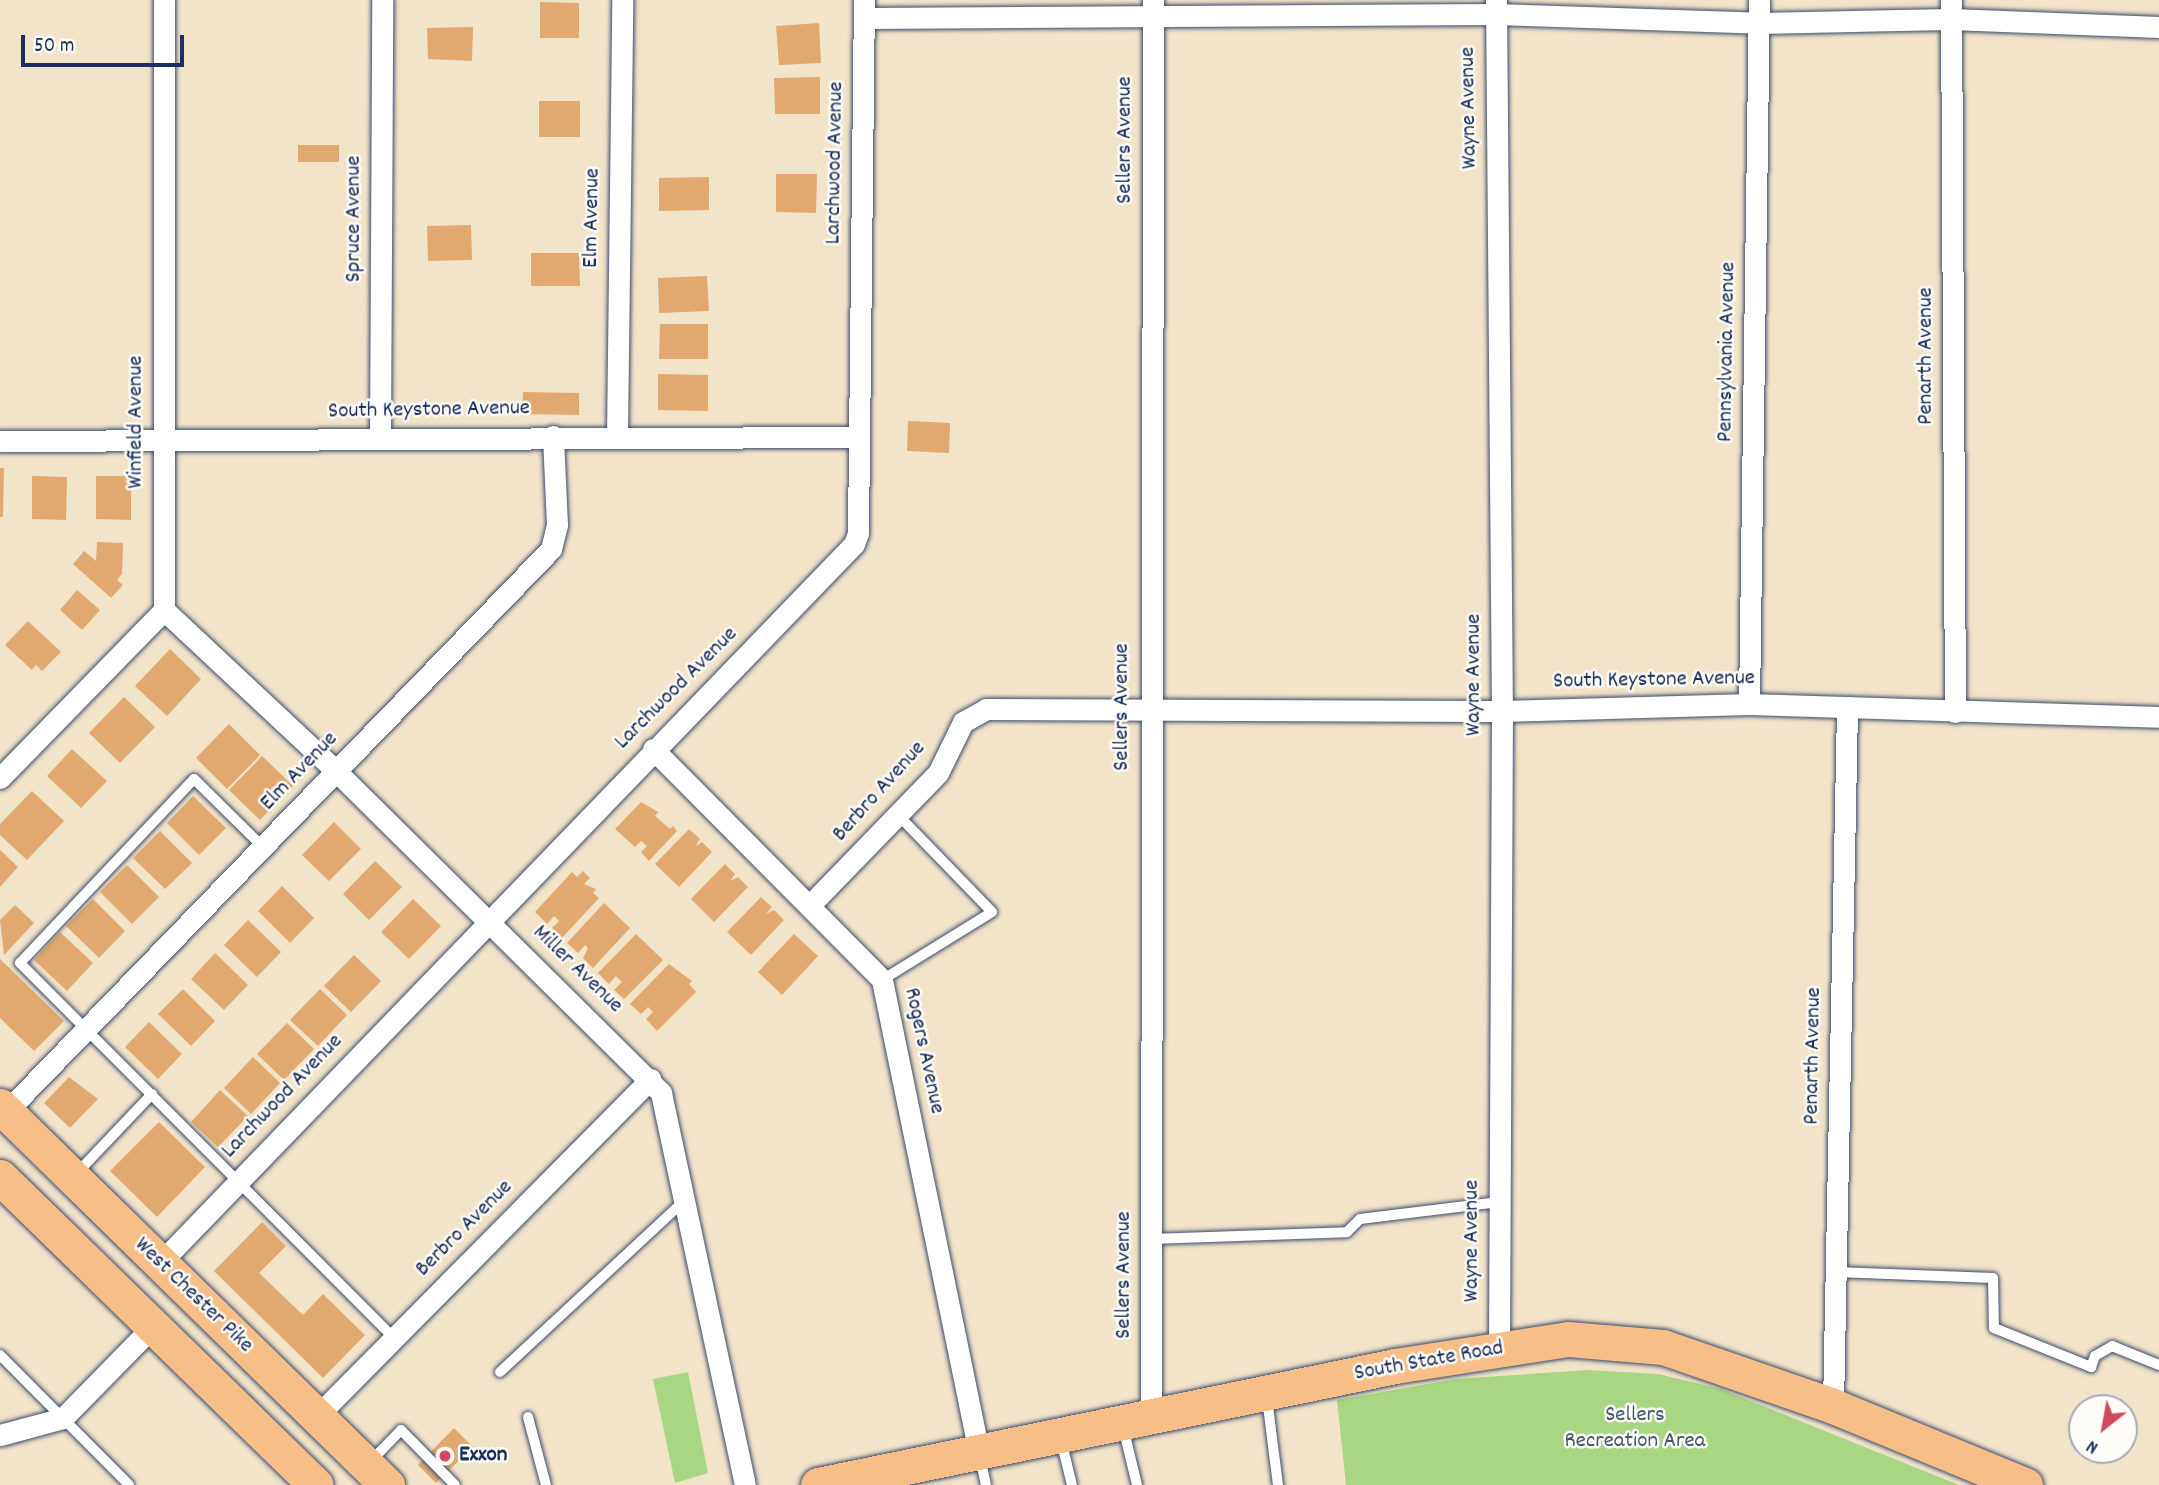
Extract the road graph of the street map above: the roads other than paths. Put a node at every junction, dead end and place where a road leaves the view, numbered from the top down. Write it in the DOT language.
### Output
graph roads {
  1 [pos="164,0"];
  2 [pos="382,0"];
  3 [pos="622,0"];
  4 [pos="1759,0"];
  5 [pos="1153,7"];
  6 [pos="1495,7"];
  7 [pos="864,9"];
  8 [pos="1951,10"];
  9 [pos="1760,23"];
  10 [pos="2159,26"];
  11 [pos="553,436"];
  12 [pos="617,436"];
  13 [pos="858,437"];
  14 [pos="164,438"];
  15 [pos="380,438"];
  16 [pos="0,441"];
  17 [pos="163,610"];
  18 [pos="1749,704"];
  19 [pos="1847,707"];
  20 [pos="1149,708"];
  21 [pos="1502,711"];
  22 [pos="1955,712"];
  23 [pos="2159,717"];
  24 [pos="653,750"];
  25 [pos="337,772"];
  26 [pos="0,778"];
  27 [pos="898,815"];
  28 [pos="263,847"];
  29 [pos="810,905"];
  30 [pos="490,921"];
  31 [pos="882,980"];
  32 [pos="85,1028"];
  33 [pos="650,1079"];
  34 [pos="152,1094"];
  35 [pos="2,1112"];
  36 [pos="0,1177"];
  37 [pos="73,1178"];
  38 [pos="239,1180"];
  39 [pos="685,1200"];
  40 [pos="1499,1202"];
  41 [pos="1151,1239"];
  42 [pos="160,1263"];
  43 [pos="1836,1272"];
  44 [pos="153,1326"];
  45 [pos="394,1338"];
  46 [pos="1499,1349"];
  47 [pos="0,1355"];
  48 [pos="2159,1365"];
  49 [pos="500,1372"];
  50 [pos="1266,1392"];
  51 [pos="1833,1406"];
  52 [pos="317,1416"];
  53 [pos="528,1417"];
  54 [pos="63,1418"];
  55 [pos="1136,1418"];
  56 [pos="1059,1434"];
  57 [pos="0,1435"];
  58 [pos="979,1451"];
  59 [pos="377,1475"];
  60 [pos="887,1477"];
  61 [pos="129,1485"];
  62 [pos="316,1485"];
  63 [pos="455,1485"];
  64 [pos="546,1485"];
  65 [pos="744,1485"];
  66 [pos="818,1485"];
  67 [pos="986,1485"];
  68 [pos="1072,1485"];
  69 [pos="1137,1485"];
  70 [pos="1278,1485"];
  71 [pos="2025,1485"];
  1 -- 14 [label="street, Winfield Avenue"];
  2 -- 15 [label="street, Spruce Avenue"];
  3 -- 12 [label="street, Elm Avenue"];
  4 -- 9 [label="street, Pennsylvania Avenue"];
  5 -- 6 [label="street"];
  5 -- 7 [label="street"];
  5 -- 20 [label="street, Sellers Avenue"];
  6 -- 9 [label="street"];
  6 -- 21 [label="street, Wayne Avenue"];
  7 -- 13 [label="street, Larchwood Avenue"];
  8 -- 9 [label="street"];
  8 -- 10 [label="street"];
  8 -- 22 [label="street, Penarth Avenue"];
  9 -- 18 [label="street, Pennsylvania Avenue"];
  11 -- 12 [label="street, South Keystone Avenue"];
  11 -- 15 [label="street, South Keystone Avenue"];
  11 -- 25 [label="street, Elm Avenue"];
  12 -- 13 [label="street, South Keystone Avenue"];
  13 -- 24 [label="street, Larchwood Avenue"];
  14 -- 15 [label="street, South Keystone Avenue"];
  14 -- 16 [label="street, South Keystone Avenue"];
  14 -- 17 [label="street, Winfield Avenue"];
  17 -- 25 [label="street, Miller Avenue"];
  17 -- 26 [label="street"];
  18 -- 19 [label="street, South Keystone Avenue"];
  18 -- 21 [label="street, South Keystone Avenue"];
  19 -- 22 [label="street, South Keystone Avenue"];
  19 -- 43 [label="street, Penarth Avenue"];
  20 -- 21 [label="street, South Keystone Avenue"];
  20 -- 27 [label="street, Berbro Avenue"];
  20 -- 41 [label="street, Sellers Avenue"];
  21 -- 40 [label="street, Wayne Avenue"];
  22 -- 23 [label="street, South Keystone Avenue"];
  24 -- 29 [label="street, Rogers Avenue"];
  24 -- 30 [label="street, Larchwood Avenue"];
  25 -- 28 [label="street, Elm Avenue"];
  25 -- 30 [label="street, Miller Avenue"];
  27 -- 29 [label="street, Berbro Avenue"];
  27 -- 31 [label="lane"];
  28 -- 32 [label="street, Elm Avenue"];
  28 -- 32 [label="lane"];
  29 -- 31 [label="street, Rogers Avenue"];
  30 -- 33 [label="street, Miller Avenue"];
  30 -- 38 [label="street, Larchwood Avenue"];
  31 -- 58 [label="street, Rogers Avenue"];
  32 -- 34 [label="lane"];
  32 -- 35 [label="street, Elm Avenue"];
  33 -- 39 [label="street, Miller Avenue"];
  33 -- 45 [label="street, Berbro Avenue"];
  34 -- 37 [label="lane"];
  34 -- 38 [label="lane"];
  35 -- 37 [label="main road, West Chester Pike"];
  36 -- 44 [label="main road"];
  37 -- 42 [label="main road, West Chester Pike"];
  38 -- 42 [label="street, Larchwood Avenue"];
  38 -- 45 [label="lane"];
  39 -- 49 [label="lane"];
  39 -- 65 [label="street, Miller Avenue"];
  40 -- 41 [label="lane"];
  40 -- 46 [label="street, Wayne Avenue"];
  41 -- 55 [label="street, Sellers Avenue"];
  42 -- 52 [label="main road, West Chester Pike"];
  43 -- 48 [label="lane"];
  43 -- 51 [label="street, Penarth Avenue"];
  44 -- 54 [label="street"];
  44 -- 62 [label="main road"];
  45 -- 52 [label="street, Berbro Avenue"];
  46 -- 50 [label="main road, South State Road"];
  46 -- 51 [label="main road, South State Road"];
  47 -- 54 [label="lane"];
  50 -- 55 [label="main road, South State Road"];
  50 -- 70 [label="lane"];
  51 -- 71 [label="main road, South State Road"];
  52 -- 59 [label="main road, West Chester Pike"];
  53 -- 64 [label="lane"];
  54 -- 57 [label="street"];
  54 -- 61 [label="lane"];
  55 -- 56 [label="main road, South State Road"];
  55 -- 69 [label="lane"];
  56 -- 58 [label="main road, South State Road"];
  56 -- 68 [label="lane"];
  58 -- 60 [label="main road, South State Road"];
  58 -- 67 [label="lane"];
  59 -- 63 [label="lane"];
  60 -- 66 [label="main road, South State Road"];
}
